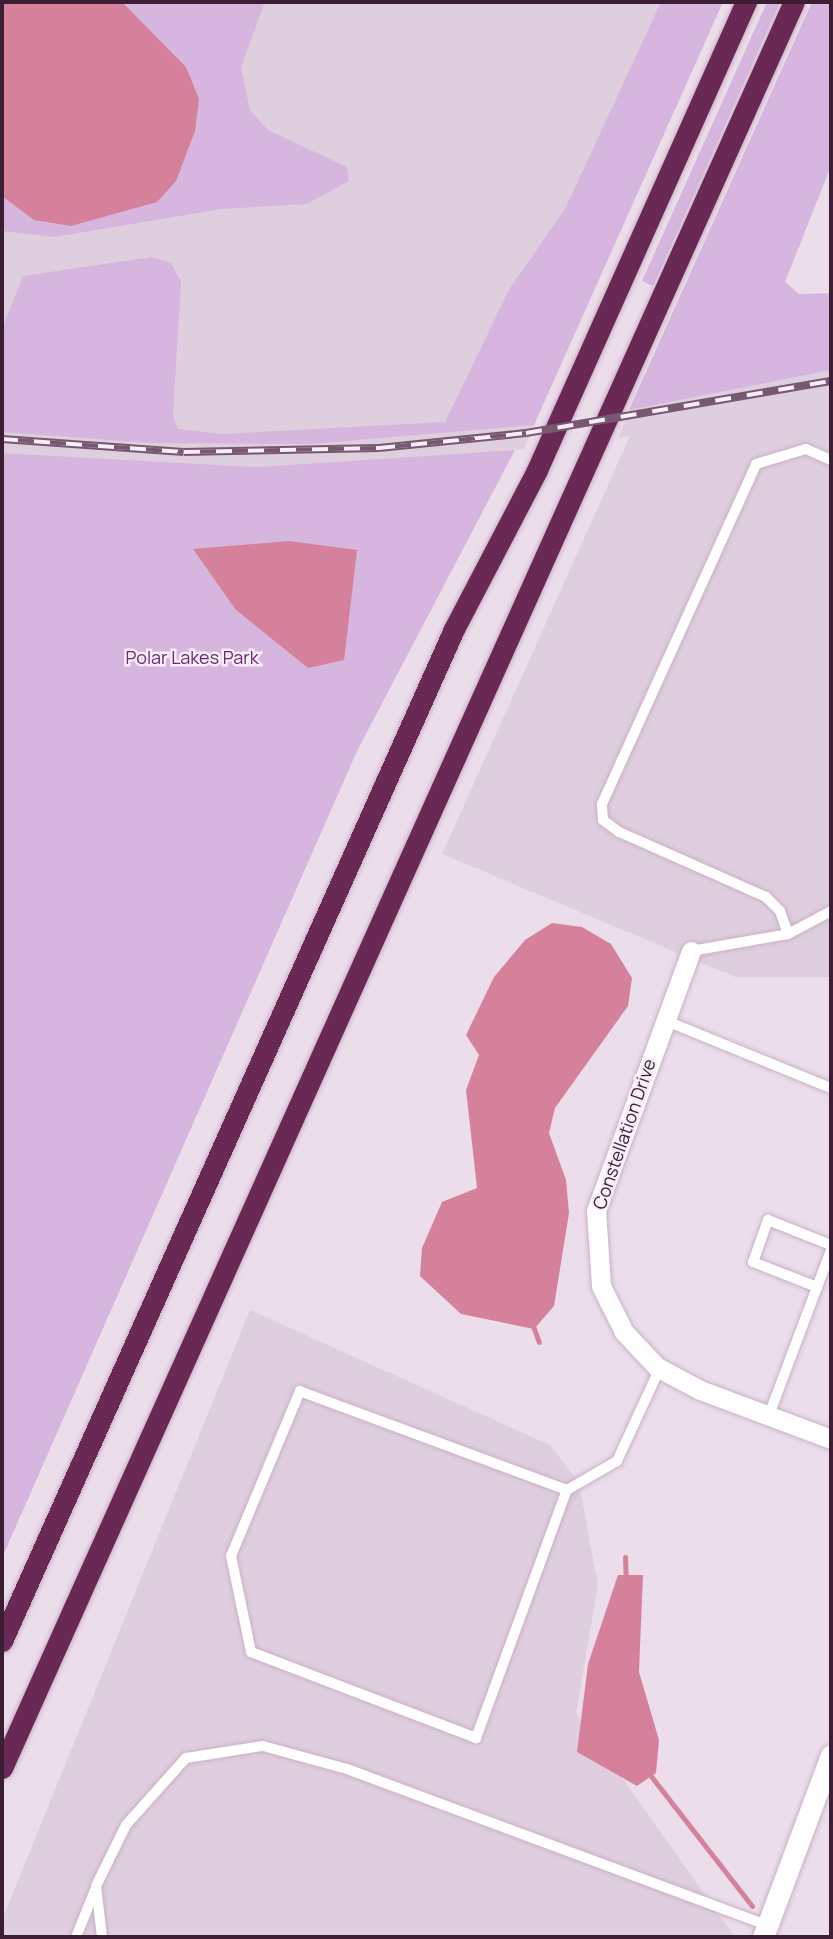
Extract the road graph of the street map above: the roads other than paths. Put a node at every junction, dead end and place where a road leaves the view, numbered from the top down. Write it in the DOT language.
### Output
graph roads {
  1 [pos="746,2"];
  2 [pos="794,2"];
  3 [pos="831,460"];
  4 [pos="831,911"];
  5 [pos="788,934"];
  6 [pos="691,951"];
  7 [pos="664,1020"];
  8 [pos="831,1088"];
  9 [pos="831,1247"];
  10 [pos="817,1287"];
  11 [pos="660,1368"];
  12 [pos="769,1415"];
  13 [pos="831,1439"];
  14 [pos="567,1490"];
  15 [pos="2,1641"];
  16 [pos="831,1755"];
  17 [pos="2,1768"];
  18 [pos="96,1886"];
  19 [pos="765,1931"];
  20 [pos="76,1937"];
  21 [pos="102,1937"];
  1 -- 15 [label="highway"];
  2 -- 17 [label="highway"];
  3 -- 5 [label="lane"];
  4 -- 5 [label="lane"];
  5 -- 6 [label="lane"];
  6 -- 7 [label="street, Constellation Drive"];
  7 -- 8 [label="lane"];
  7 -- 11 [label="street, Constellation Drive"];
  9 -- 10 [label="lane"];
  9 -- 10 [label="lane"];
  10 -- 12 [label="lane"];
  11 -- 12 [label="street, Constellation Drive"];
  11 -- 14 [label="lane"];
  12 -- 13 [label="street, Constellation Drive"];
  14 -- 14 [label="lane"];
  16 -- 19 [label="main road"];
  18 -- 19 [label="lane"];
  18 -- 20 [label="lane"];
  18 -- 21 [label="lane"];
}
